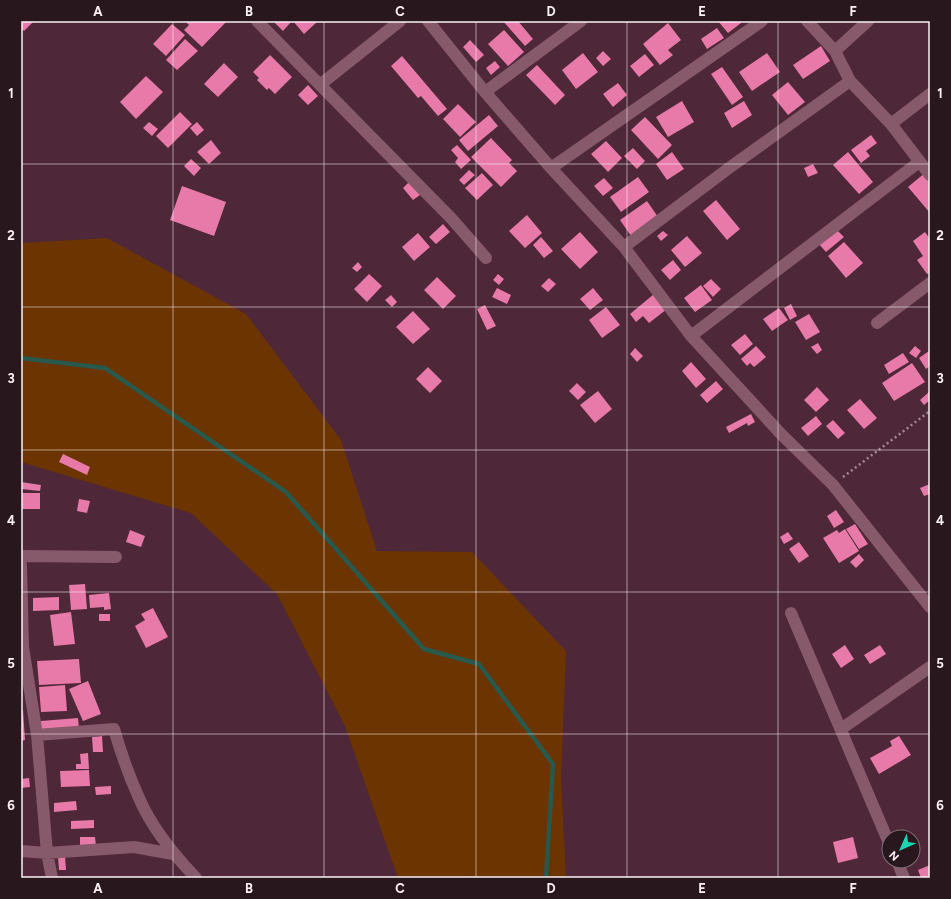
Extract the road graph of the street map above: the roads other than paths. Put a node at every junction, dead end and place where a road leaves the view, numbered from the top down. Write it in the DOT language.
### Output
graph roads {
  1 [pos="257,21"];
  2 [pos="400,21"];
  3 [pos="428,21"];
  4 [pos="581,21"];
  5 [pos="762,21"];
  6 [pos="807,21"];
  7 [pos="868,21"];
  8 [pos="835,51"];
  9 [pos="850,82"];
  10 [pos="321,84"];
  11 [pos="485,92"];
  12 [pos="930,94"];
  13 [pos="891,124"];
  14 [pos="919,162"];
  15 [pos="551,168"];
  16 [pos="930,175"];
  17 [pos="624,247"];
  18 [pos="486,258"];
  19 [pos="930,283"];
  20 [pos="877,323"];
  21 [pos="691,336"];
  22 [pos="21,556"];
  23 [pos="116,557"];
  24 [pos="21,565"];
  25 [pos="930,607"];
  26 [pos="791,613"];
  27 [pos="930,667"];
  28 [pos="841,729"];
  29 [pos="37,736"];
  30 [pos="883,829"];
  31 [pos="21,851"];
  32 [pos="47,853"];
  33 [pos="173,854"];
  34 [pos="52,878"];
  35 [pos="196,878"];
  1 -- 10 [label="street"];
  2 -- 10 [label="street"];
  3 -- 11 [label="street"];
  4 -- 11 [label="street"];
  5 -- 15 [label="street"];
  6 -- 8 [label="street"];
  7 -- 8 [label="street"];
  8 -- 9 [label="street"];
  9 -- 13 [label="street"];
  9 -- 17 [label="street"];
  10 -- 18 [label="street"];
  11 -- 15 [label="street"];
  12 -- 13 [label="street"];
  13 -- 14 [label="street"];
  14 -- 16 [label="street"];
  14 -- 21 [label="street"];
  15 -- 17 [label="street"];
  17 -- 21 [label="street"];
  19 -- 20 [label="street"];
  21 -- 25 [label="street"];
  22 -- 23 [label="street"];
  24 -- 29 [label="street"];
  26 -- 28 [label="street"];
  27 -- 28 [label="street"];
  28 -- 30 [label="street"];
  29 -- 32 [label="street"];
  29 -- 33 [label="street"];
  31 -- 32 [label="street"];
  32 -- 33 [label="street"];
  32 -- 34 [label="street"];
  33 -- 35 [label="street"];
}
